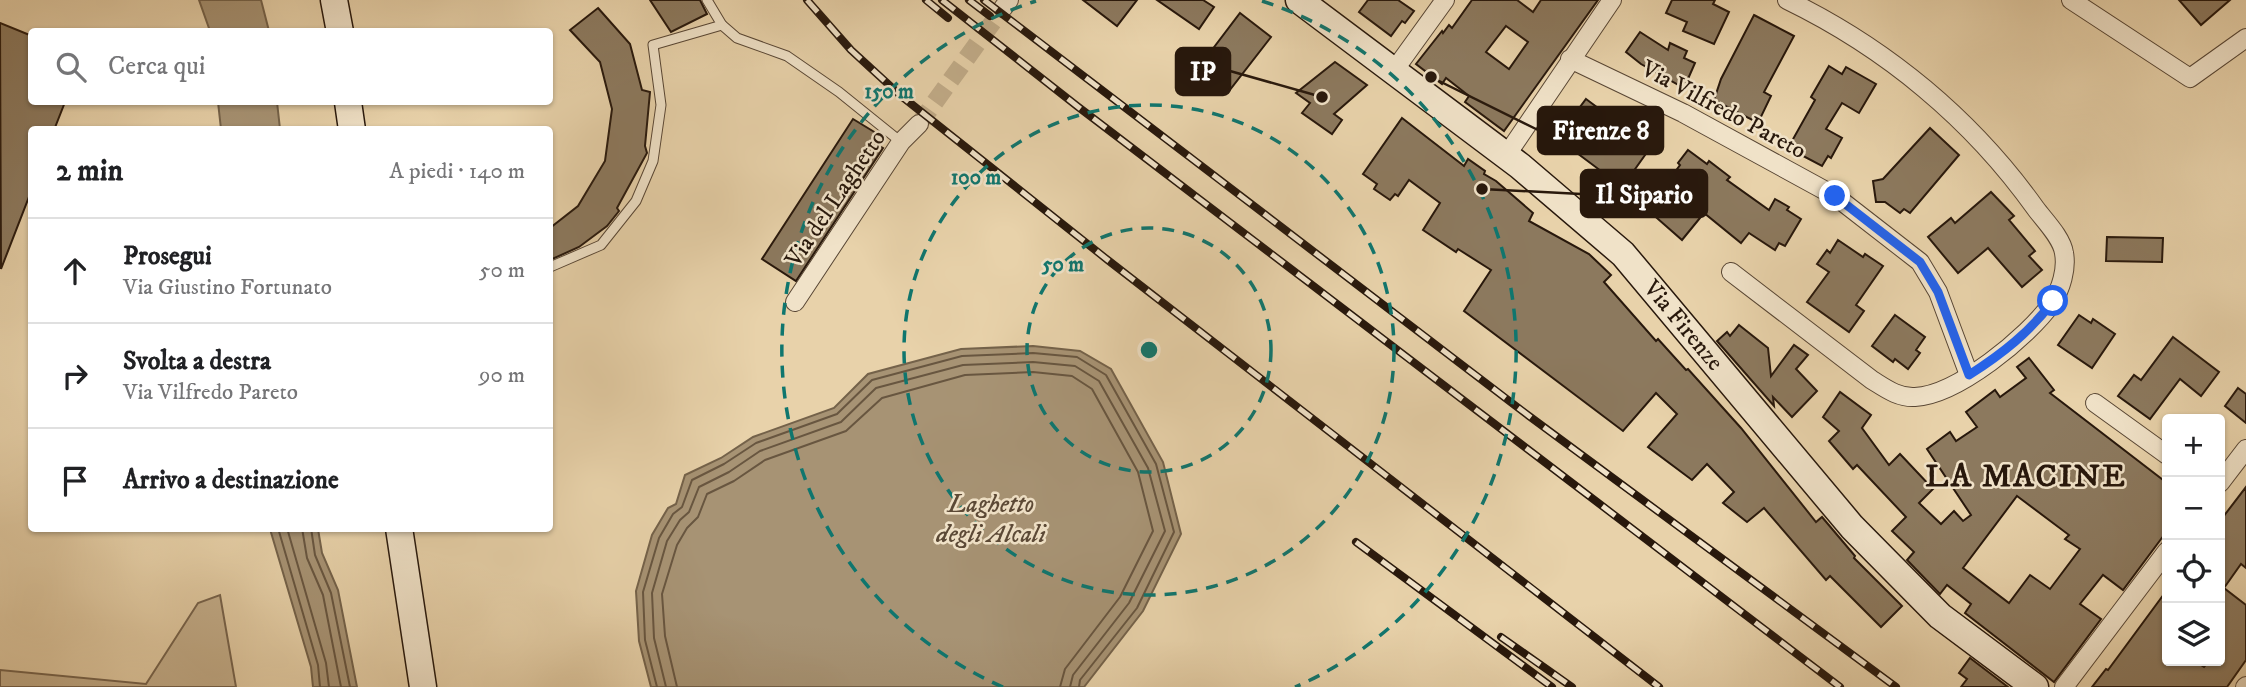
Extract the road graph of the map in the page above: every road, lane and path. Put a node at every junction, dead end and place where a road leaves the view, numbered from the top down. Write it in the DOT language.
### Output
graph roads {
  1 [pos="334,0"];
  2 [pos="707,0"];
  3 [pos="1299,0"];
  4 [pos="1445,0"];
  5 [pos="1612,0"];
  6 [pos="1787,0"];
  7 [pos="2071,0"];
  8 [pos="722,25"];
  9 [pos="339,28"];
  10 [pos="2246,38"];
  11 [pos="1570,59"];
  12 [pos="1393,72"];
  13 [pos="348,105"];
  14 [pos="919,124"];
  15 [pos="351,126"];
  16 [pos="901,142"];
  17 [pos="1506,156"];
  18 [pos="553,266"];
  19 [pos="1731,272"];
  20 [pos="795,302"];
  21 [pos="1969,375"];
  22 [pos="2095,403"];
  23 [pos="2246,449"];
  24 [pos="2162,452"];
  25 [pos="2225,477"];
  26 [pos="400,532"];
  27 [pos="2162,558"];
  28 [pos="423,687"];
  29 [pos="2035,687"];
  30 [pos="2064,687"];
  1 -- 9 [label="main road"];
  2 -- 8 [label="lane"];
  3 -- 12 [label="main road, Via Firenze"];
  4 -- 12 [label="street"];
  5 -- 11 [label="street"];
  6 -- 21 [label="street"];
  7 -- 10 [label="street"];
  8 -- 16 [label="lane"];
  8 -- 18 [label="lane"];
  11 -- 17 [label="street"];
  11 -- 21 [label="street, Via Vilfredo Pareto"];
  12 -- 17 [label="main road, Via Firenze"];
  13 -- 15 [label="main road"];
  14 -- 16 [label="street, Via del Laghetto"];
  16 -- 20 [label="street, Via del Laghetto"];
  17 -- 29 [label="main road, Via Firenze"];
  19 -- 21 [label="street"];
  22 -- 24 [label="street"];
  23 -- 25 [label="street"];
  26 -- 28 [label="main road"];
  27 -- 30 [label="street"];
}
